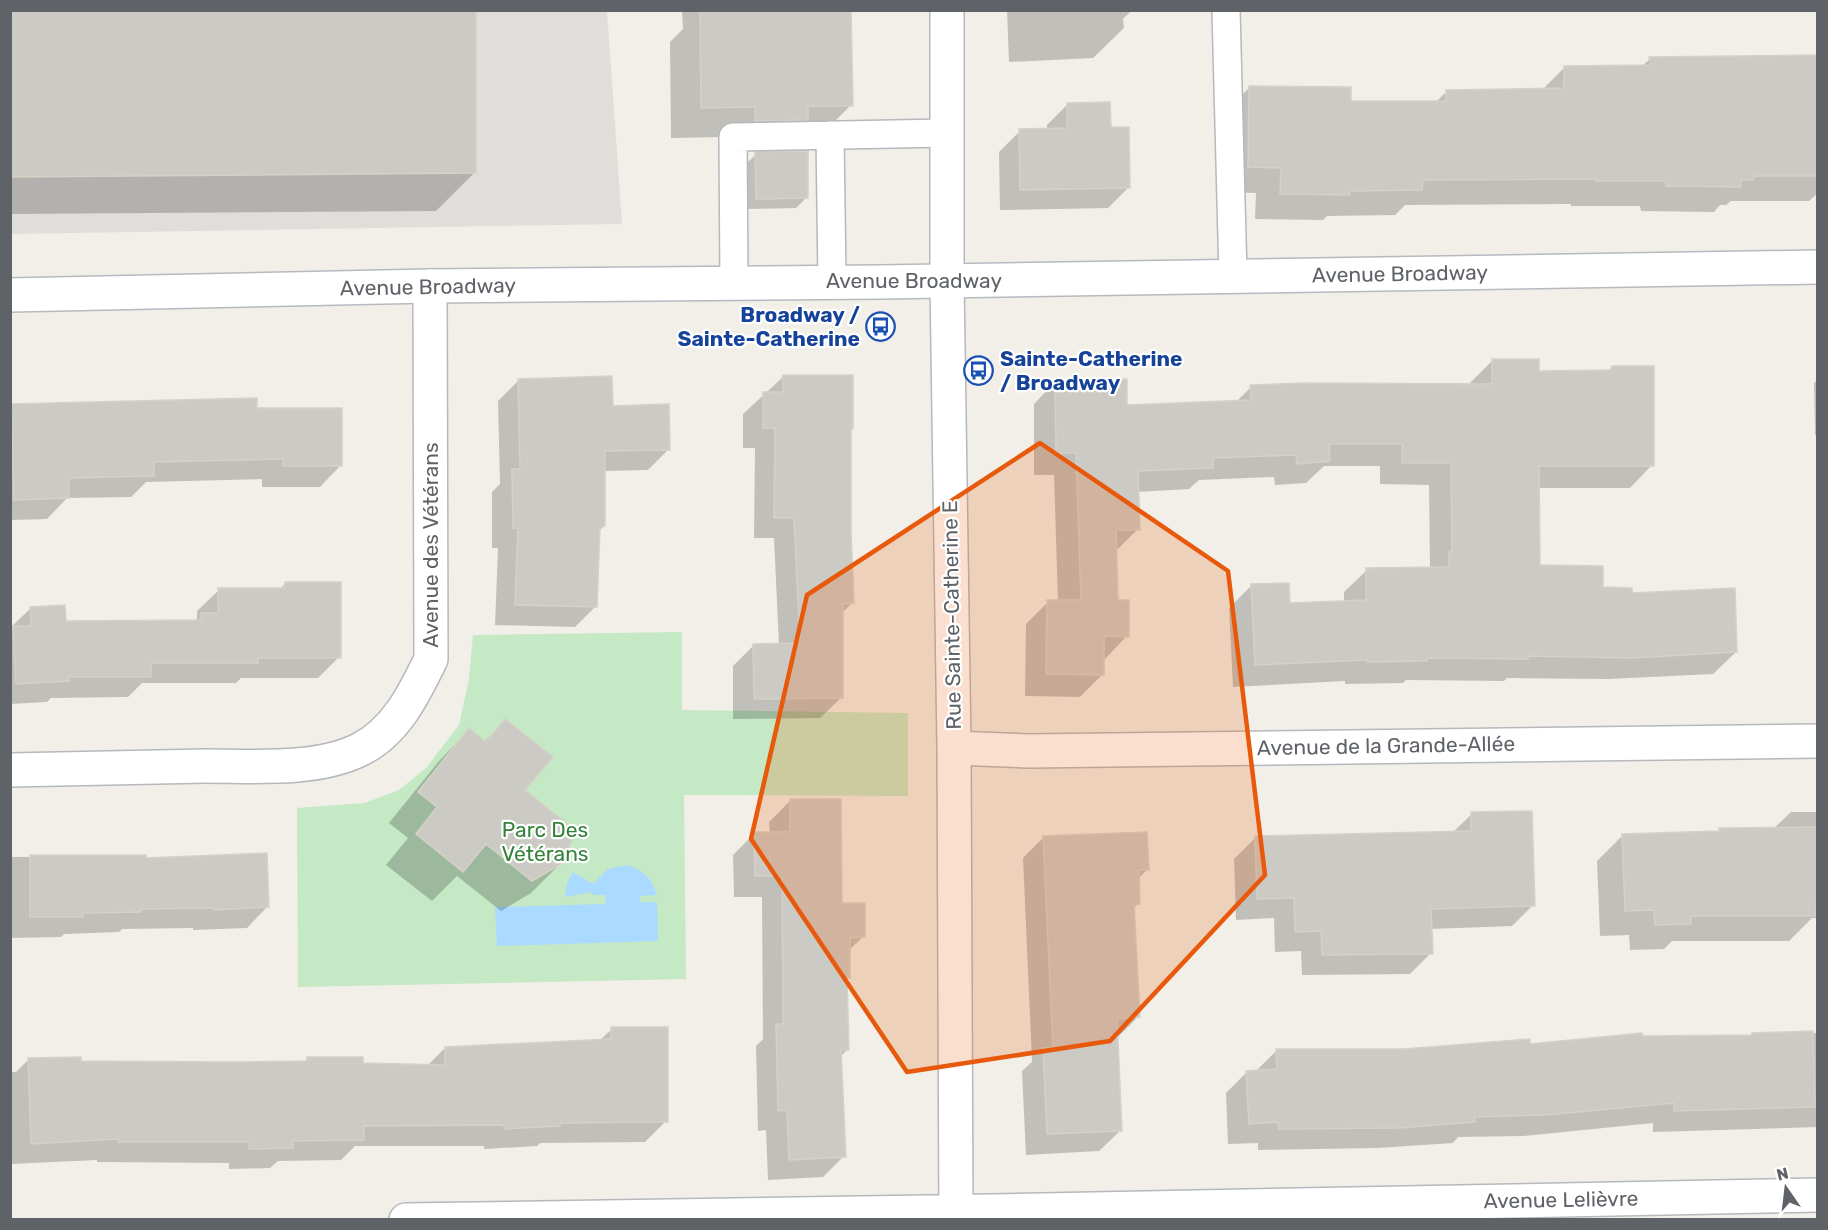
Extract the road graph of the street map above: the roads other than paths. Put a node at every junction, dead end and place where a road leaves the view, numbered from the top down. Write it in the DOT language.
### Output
graph roads {
  1 [pos="947,10"];
  2 [pos="1226,10"];
  3 [pos="946,133"];
  4 [pos="830,135"];
  5 [pos="1818,267"];
  6 [pos="1233,276"];
  7 [pos="832,281"];
  8 [pos="947,281"];
  9 [pos="734,283"];
  10 [pos="430,286"];
  11 [pos="10,295"];
  12 [pos="1818,741"];
  13 [pos="954,748"];
  14 [pos="10,770"];
  15 [pos="1818,1195"];
  16 [pos="956,1216"];
  17 [pos="406,1220"];
  1 -- 3 [label="street, Rue Sainte-Catherine E"];
  2 -- 6 [label="lane"];
  3 -- 4 [label="lane"];
  3 -- 8 [label="street, Rue Sainte-Catherine E"];
  4 -- 7 [label="lane"];
  4 -- 9 [label="lane"];
  5 -- 6 [label="street, Avenue Broadway"];
  6 -- 8 [label="street, Avenue Broadway"];
  7 -- 8 [label="street, Avenue Broadway"];
  7 -- 9 [label="street, Avenue Broadway"];
  8 -- 13 [label="street, Rue Sainte-Catherine E"];
  9 -- 10 [label="street, Avenue Broadway"];
  10 -- 11 [label="street, Avenue Broadway"];
  10 -- 14 [label="street, Avenue des Vétérans"];
  12 -- 13 [label="street, Avenue de la Grande-Allée"];
  13 -- 16 [label="street, Rue Sainte-Catherine E"];
  15 -- 16 [label="street, Avenue Lelièvre"];
  16 -- 17 [label="street, Avenue Lelièvre"];
}
